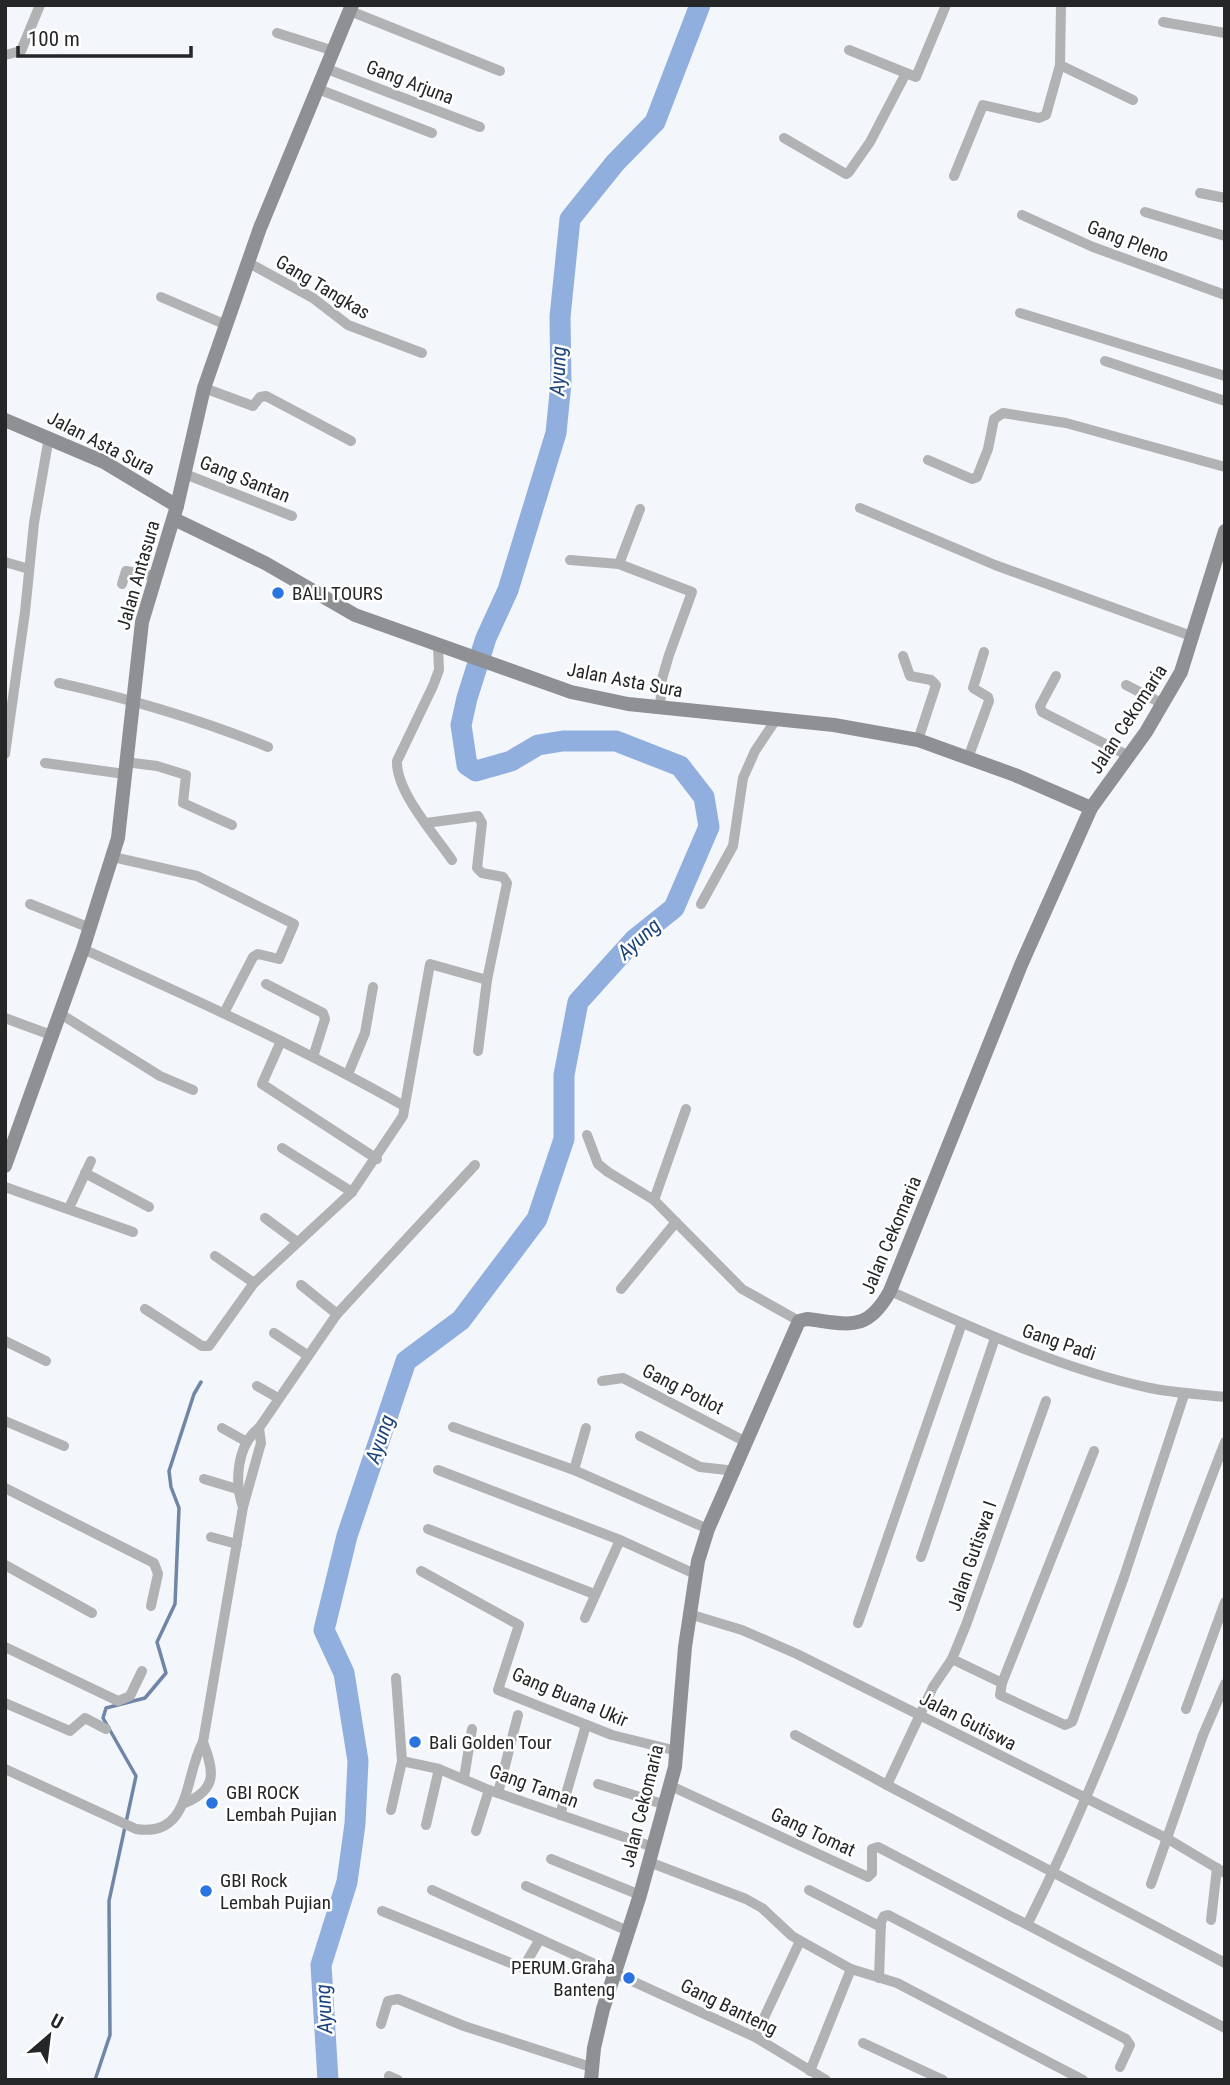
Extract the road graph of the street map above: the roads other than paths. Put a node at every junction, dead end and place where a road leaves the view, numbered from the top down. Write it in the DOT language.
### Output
graph roads {
  1 [pos="40,5"];
  2 [pos="1061,5"];
  3 [pos="944,6"];
  4 [pos="351,8"];
  5 [pos="1163,22"];
  6 [pos="277,33"];
  7 [pos="1225,33"];
  8 [pos="849,50"];
  9 [pos="334,51"];
  10 [pos="5,55"];
  11 [pos="1060,65"];
  12 [pos="327,69"];
  13 [pos="500,71"];
  14 [pos="905,75"];
  15 [pos="318,89"];
  16 [pos="1133,100"];
  17 [pos="480,127"];
  18 [pos="432,133"];
  19 [pos="784,138"];
  20 [pos="954,176"];
  21 [pos="1200,193"];
  22 [pos="1225,198"];
  23 [pos="1145,212"];
  24 [pos="1021,215"];
  25 [pos="1225,236"];
  26 [pos="247,262"];
  27 [pos="1225,295"];
  28 [pos="161,297"];
  29 [pos="1020,313"];
  30 [pos="224,324"];
  31 [pos="422,353"];
  32 [pos="1105,361"];
  33 [pos="1225,376"];
  34 [pos="204,388"];
  35 [pos="1225,401"];
  36 [pos="5,420"];
  37 [pos="49,437"];
  38 [pos="351,441"];
  39 [pos="928,460"];
  40 [pos="1225,467"];
  41 [pos="185,474"];
  42 [pos="860,508"];
  43 [pos="640,509"];
  44 [pos="175,513"];
  45 [pos="292,516"];
  46 [pos="1225,531"];
  47 [pos="570,560"];
  48 [pos="5,562"];
  49 [pos="619,564"];
  50 [pos="29,569"];
  51 [pos="155,576"];
  52 [pos="122,584"];
  53 [pos="1194,638"];
  54 [pos="438,646"];
  55 [pos="984,652"];
  56 [pos="903,656"];
  57 [pos="1056,676"];
  58 [pos="59,683"];
  59 [pos="1126,685"];
  60 [pos="132,699"];
  61 [pos="1163,704"];
  62 [pos="660,708"];
  63 [pos="7,716"];
  64 [pos="775,721"];
  65 [pos="6,732"];
  66 [pos="918,740"];
  67 [pos="268,747"];
  68 [pos="5,754"];
  69 [pos="1129,756"];
  70 [pos="968,758"];
  71 [pos="45,763"];
  72 [pos="125,768"];
  73 [pos="1091,808"];
  74 [pos="426,823"];
  75 [pos="232,825"];
  76 [pos="113,858"];
  77 [pos="452,860"];
  78 [pos="30,904"];
  79 [pos="701,904"];
  80 [pos="90,928"];
  81 [pos="83,949"];
  82 [pos="487,980"];
  83 [pos="266,984"];
  84 [pos="373,987"];
  85 [pos="59,1013"];
  86 [pos="224,1013"];
  87 [pos="5,1018"];
  88 [pos="51,1035"];
  89 [pos="281,1041"];
  90 [pos="478,1051"];
  91 [pos="313,1057"];
  92 [pos="348,1074"];
  93 [pos="193,1090"];
  94 [pos="404,1106"];
  95 [pos="686,1109"];
  96 [pos="587,1135"];
  97 [pos="282,1147"];
  98 [pos="377,1159"];
  99 [pos="91,1161"];
  100 [pos="475,1165"];
  101 [pos="5,1166"];
  102 [pos="85,1173"];
  103 [pos="5,1187"];
  104 [pos="352,1192"];
  105 [pos="654,1200"];
  106 [pos="149,1207"];
  107 [pos="69,1208"];
  108 [pos="265,1218"];
  109 [pos="676,1222"];
  110 [pos="133,1232"];
  111 [pos="296,1241"];
  112 [pos="215,1256"];
  113 [pos="254,1283"];
  114 [pos="301,1285"];
  115 [pos="621,1289"];
  116 [pos="890,1291"];
  117 [pos="145,1309"];
  118 [pos="337,1314"];
  119 [pos="799,1321"];
  120 [pos="962,1323"];
  121 [pos="274,1333"];
  122 [pos="995,1338"];
  123 [pos="5,1341"];
  124 [pos="307,1355"];
  125 [pos="46,1361"];
  126 [pos="602,1381"];
  127 [pos="257,1386"];
  128 [pos="1184,1395"];
  129 [pos="1225,1397"];
  130 [pos="278,1398"];
  131 [pos="1046,1402"];
  132 [pos="5,1421"];
  133 [pos="453,1427"];
  134 [pos="222,1428"];
  135 [pos="259,1428"];
  136 [pos="586,1428"];
  137 [pos="640,1436"];
  138 [pos="1225,1441"];
  139 [pos="247,1442"];
  140 [pos="746,1443"];
  141 [pos="64,1446"];
  142 [pos="1094,1451"];
  143 [pos="438,1470"];
  144 [pos="574,1470"];
  145 [pos="731,1471"];
  146 [pos="204,1479"];
  147 [pos="5,1488"];
  148 [pos="237,1489"];
  149 [pos="243,1507"];
  150 [pos="428,1529"];
  151 [pos="708,1529"];
  152 [pos="211,1537"];
  153 [pos="620,1540"];
  154 [pos="237,1544"];
  155 [pos="921,1557"];
  156 [pos="5,1564"];
  157 [pos="421,1571"];
  158 [pos="695,1574"];
  159 [pos="594,1594"];
  160 [pos="1225,1602"];
  161 [pos="151,1606"];
  162 [pos="92,1613"];
  163 [pos="689,1614"];
  164 [pos="585,1618"];
  165 [pos="858,1623"];
  166 [pos="5,1647"];
  167 [pos="952,1659"];
  168 [pos="142,1671"];
  169 [pos="396,1678"];
  170 [pos="1002,1683"];
  171 [pos="1225,1684"];
  172 [pos="5,1703"];
  173 [pos="1186,1709"];
  174 [pos="518,1715"];
  175 [pos="920,1717"];
  176 [pos="586,1725"];
  177 [pos="106,1729"];
  178 [pos="472,1729"];
  179 [pos="795,1735"];
  180 [pos="203,1742"];
  181 [pos="677,1751"];
  182 [pos="402,1761"];
  183 [pos="5,1769"];
  184 [pos="439,1769"];
  185 [pos="464,1778"];
  186 [pos="598,1784"];
  187 [pos="887,1784"];
  188 [pos="671,1786"];
  189 [pos="493,1792"];
  190 [pos="1087,1800"];
  191 [pos="185,1803"];
  192 [pos="666,1805"];
  193 [pos="391,1810"];
  194 [pos="560,1815"];
  195 [pos="426,1825"];
  196 [pos="476,1831"];
  197 [pos="1168,1839"];
  198 [pos="653,1847"];
  199 [pos="551,1858"];
  200 [pos="649,1862"];
  201 [pos="1221,1870"];
  202 [pos="1053,1874"];
  203 [pos="1151,1884"];
  204 [pos="526,1886"];
  205 [pos="809,1890"];
  206 [pos="432,1891"];
  207 [pos="640,1895"];
  208 [pos="382,1911"];
  209 [pos="1211,1920"];
  210 [pos="1028,1923"];
  211 [pos="881,1927"];
  212 [pos="628,1931"];
  213 [pos="540,1939"];
  214 [pos="800,1941"];
  215 [pos="1225,1963"];
  216 [pos="851,1969"];
  217 [pos="614,1971"];
  218 [pos="879,1979"];
  219 [pos="381,2024"];
  220 [pos="1225,2028"];
  221 [pos="755,2037"];
  222 [pos="863,2043"];
  223 [pos="1120,2067"];
  224 [pos="810,2071"];
  225 [pos="594,2075"];
  226 [pos="826,2080"];
  227 [pos="943,2080"];
  228 [pos="1083,2080"];
  1 -- 10 [label="street"];
  2 -- 11 [label="street"];
  3 -- 14 [label="street"];
  4 -- 9 [label="street, Jalan Antasura"];
  4 -- 13 [label="street"];
  5 -- 7 [label="street"];
  6 -- 9 [label="street"];
  8 -- 14 [label="street"];
  9 -- 12 [label="street, Jalan Antasura"];
  11 -- 16 [label="street"];
  11 -- 20 [label="street"];
  12 -- 15 [label="street, Jalan Antasura"];
  12 -- 17 [label="street, Gang Arjuna"];
  14 -- 19 [label="street"];
  15 -- 18 [label="street"];
  15 -- 26 [label="street, Jalan Antasura"];
  21 -- 22 [label="street"];
  23 -- 25 [label="street"];
  24 -- 27 [label="street, Gang Pleno"];
  26 -- 30 [label="street, Jalan Antasura"];
  26 -- 31 [label="street, Gang Tangkas"];
  28 -- 30 [label="street"];
  29 -- 33 [label="street"];
  30 -- 34 [label="street, Jalan Antasura"];
  32 -- 35 [label="street"];
  34 -- 38 [label="street"];
  34 -- 41 [label="street, Jalan Antasura"];
  36 -- 37 [label="street, Jalan Asta Sura"];
  37 -- 44 [label="street, Jalan Asta Sura"];
  37 -- 50 [label="street"];
  39 -- 40 [label="street"];
  41 -- 44 [label="street, Jalan Antasura"];
  41 -- 45 [label="street, Gang Santan"];
  42 -- 53 [label="street"];
  43 -- 49 [label="street"];
  44 -- 51 [label="street, Jalan Antasura"];
  44 -- 54 [label="street, Jalan Asta Sura"];
  46 -- 53 [label="street, Jalan Cekomaria"];
  47 -- 49 [label="street"];
  48 -- 50 [label="street"];
  49 -- 62 [label="street"];
  50 -- 63 [label="street"];
  51 -- 52 [label="street"];
  51 -- 60 [label="street, Jalan Antasura"];
  53 -- 61 [label="street, Jalan Cekomaria"];
  54 -- 62 [label="street, Jalan Asta Sura"];
  54 -- 74 [label="street"];
  55 -- 70 [label="street"];
  56 -- 66 [label="street"];
  57 -- 69 [label="street"];
  58 -- 60 [label="street"];
  59 -- 61 [label="street"];
  60 -- 67 [label="street"];
  60 -- 72 [label="street, Jalan Antasura"];
  61 -- 69 [label="street, Jalan Cekomaria"];
  62 -- 64 [label="street, Jalan Asta Sura"];
  63 -- 65 [label="street"];
  64 -- 66 [label="street, Jalan Asta Sura"];
  64 -- 79 [label="street"];
  65 -- 68 [label="street"];
  66 -- 70 [label="street, Jalan Asta Sura"];
  69 -- 73 [label="street, Jalan Cekomaria"];
  70 -- 73 [label="street, Jalan Asta Sura"];
  71 -- 72 [label="street"];
  72 -- 75 [label="street"];
  72 -- 76 [label="street, Jalan Antasura"];
  73 -- 116 [label="street, Jalan Cekomaria"];
  74 -- 77 [label="street"];
  74 -- 82 [label="street"];
  76 -- 80 [label="street, Jalan Antasura"];
  76 -- 86 [label="street"];
  78 -- 80 [label="street"];
  80 -- 81 [label="street, Jalan Antasura"];
  81 -- 85 [label="street, Jalan Antasura"];
  81 -- 86 [label="street"];
  82 -- 90 [label="street"];
  82 -- 94 [label="street"];
  83 -- 91 [label="street"];
  84 -- 92 [label="street"];
  85 -- 88 [label="street, Jalan Antasura"];
  85 -- 93 [label="street"];
  86 -- 89 [label="street"];
  87 -- 88 [label="street"];
  88 -- 101 [label="street, Jalan Antasura"];
  89 -- 91 [label="street"];
  89 -- 98 [label="street"];
  91 -- 92 [label="street"];
  92 -- 94 [label="street"];
  94 -- 98 [label="street"];
  95 -- 105 [label="street"];
  96 -- 105 [label="street"];
  97 -- 104 [label="street"];
  98 -- 104 [label="street"];
  99 -- 102 [label="street"];
  100 -- 118 [label="street"];
  102 -- 106 [label="street"];
  102 -- 107 [label="street"];
  103 -- 107 [label="street"];
  104 -- 111 [label="street"];
  105 -- 109 [label="street"];
  107 -- 110 [label="street"];
  108 -- 111 [label="street"];
  109 -- 115 [label="street"];
  109 -- 119 [label="street"];
  111 -- 113 [label="street"];
  112 -- 113 [label="street"];
  113 -- 117 [label="street"];
  114 -- 118 [label="street"];
  116 -- 119 [label="street, Jalan Cekomaria"];
  116 -- 120 [label="street, Gang Padi"];
  118 -- 124 [label="street"];
  119 -- 140 [label="street, Jalan Cekomaria"];
  120 -- 122 [label="street, Gang Padi"];
  120 -- 165 [label="street"];
  121 -- 124 [label="street"];
  122 -- 129 [label="street, Gang Padi"];
  122 -- 155 [label="street"];
  123 -- 125 [label="street"];
  124 -- 130 [label="street"];
  126 -- 140 [label="street, Gang Potlot"];
  127 -- 130 [label="street"];
  128 -- 170 [label="street"];
  130 -- 135 [label="street"];
  131 -- 167 [label="street, Jalan Gutiswa I"];
  132 -- 141 [label="street"];
  133 -- 144 [label="street"];
  134 -- 139 [label="street"];
  135 -- 139 [label="street"];
  135 -- 149 [label="street"];
  136 -- 144 [label="street"];
  137 -- 145 [label="street"];
  138 -- 190 [label="street"];
  139 -- 148 [label="street"];
  140 -- 145 [label="street, Jalan Cekomaria"];
  142 -- 170 [label="street"];
  143 -- 153 [label="street"];
  144 -- 151 [label="street"];
  145 -- 151 [label="street, Jalan Cekomaria"];
  146 -- 148 [label="street"];
  147 -- 161 [label="street"];
  148 -- 149 [label="street"];
  149 -- 154 [label="street"];
  150 -- 159 [label="street"];
  151 -- 158 [label="street, Jalan Cekomaria"];
  152 -- 154 [label="street"];
  153 -- 158 [label="street"];
  153 -- 159 [label="street"];
  154 -- 180 [label="street"];
  156 -- 162 [label="street"];
  157 -- 176 [label="street, Gang Buana Ukir"];
  158 -- 163 [label="street, Jalan Cekomaria"];
  159 -- 164 [label="street"];
  160 -- 173 [label="street"];
  163 -- 175 [label="street, Jalan Gutiswa"];
  163 -- 181 [label="street, Jalan Cekomaria"];
  166 -- 168 [label="street"];
  167 -- 170 [label="street"];
  167 -- 175 [label="street, Jalan Gutiswa I"];
  169 -- 182 [label="street"];
  171 -- 197 [label="street"];
  172 -- 177 [label="street"];
  174 -- 189 [label="street"];
  175 -- 187 [label="street, Jalan Gutiswa I"];
  175 -- 190 [label="street, Jalan Gutiswa"];
  176 -- 181 [label="street, Gang Buana Ukir"];
  176 -- 194 [label="street"];
  178 -- 185 [label="street"];
  179 -- 187 [label="street"];
  180 -- 191 [label="street"];
  180 -- 191 [label="street"];
  181 -- 188 [label="street, Jalan Cekomaria"];
  182 -- 184 [label="street, Gang Taman"];
  182 -- 193 [label="street"];
  183 -- 191 [label="street"];
  184 -- 185 [label="street, Gang Taman"];
  184 -- 195 [label="street"];
  185 -- 189 [label="street, Gang Taman"];
  186 -- 192 [label="street"];
  187 -- 202 [label="street"];
  188 -- 192 [label="street, Jalan Cekomaria"];
  188 -- 210 [label="street, Gang Tomat"];
  189 -- 194 [label="street, Gang Taman"];
  189 -- 196 [label="street"];
  190 -- 197 [label="street, Jalan Gutiswa"];
  190 -- 202 [label="street"];
  192 -- 198 [label="street, Jalan Cekomaria"];
  194 -- 198 [label="street, Gang Taman"];
  197 -- 201 [label="street, Jalan Gutiswa"];
  197 -- 203 [label="street"];
  198 -- 200 [label="street, Jalan Cekomaria"];
  199 -- 207 [label="street"];
  200 -- 207 [label="street, Jalan Cekomaria"];
  200 -- 214 [label="street"];
  201 -- 209 [label="street"];
  202 -- 210 [label="street"];
  202 -- 215 [label="street"];
  204 -- 212 [label="street"];
  205 -- 211 [label="street"];
  206 -- 213 [label="street, Gang Banteng"];
  207 -- 212 [label="street, Jalan Cekomaria"];
  208 -- 213 [label="street"];
  210 -- 220 [label="street"];
  211 -- 218 [label="street"];
  211 -- 223 [label="street"];
  212 -- 217 [label="street, Jalan Cekomaria"];
  213 -- 217 [label="street, Gang Banteng"];
  214 -- 216 [label="street"];
  214 -- 221 [label="street"];
  216 -- 218 [label="street"];
  216 -- 224 [label="street"];
  217 -- 221 [label="street, Gang Banteng"];
  217 -- 225 [label="street, Jalan Cekomaria"];
  218 -- 228 [label="street"];
  219 -- 225 [label="street"];
  221 -- 224 [label="street, Gang Banteng"];
  222 -- 227 [label="street"];
  224 -- 226 [label="street, Gang Banteng"];
}
